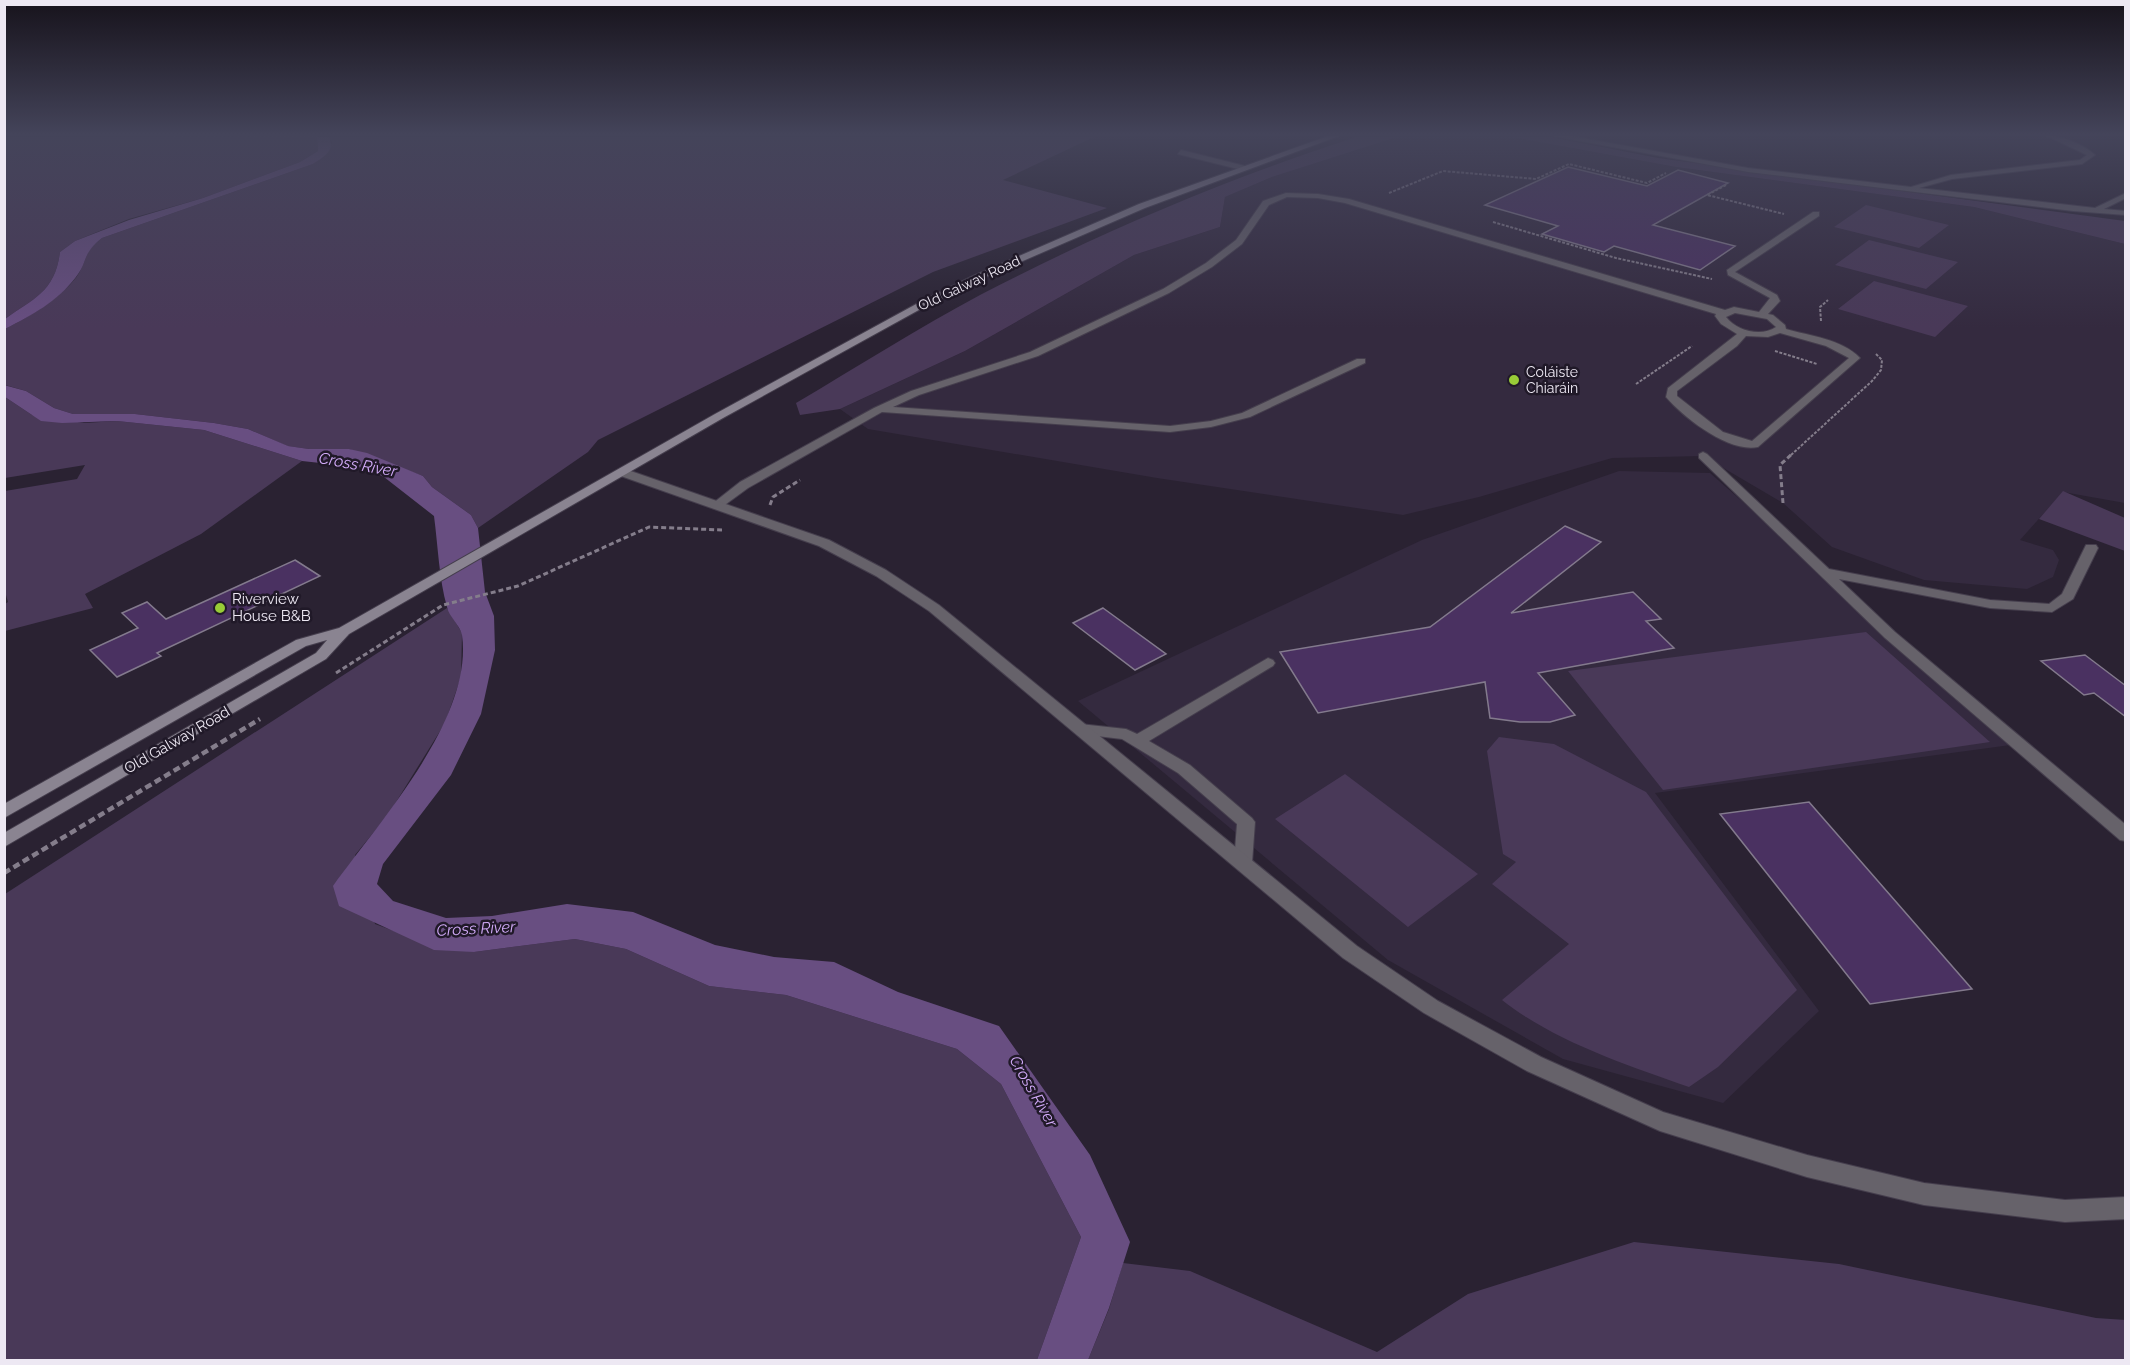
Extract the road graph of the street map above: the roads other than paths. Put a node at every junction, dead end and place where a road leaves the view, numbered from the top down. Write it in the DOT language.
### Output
graph roads {
  1 [pos="1159,200"];
  2 [pos="1273,200"];
  3 [pos="1334,200"];
  4 [pos="1996,200"];
  5 [pos="2118,200"];
  6 [pos="2092,211"];
  7 [pos="2126,213"];
  8 [pos="1812,217"];
  9 [pos="1723,313"];
  10 [pos="1762,314"];
  11 [pos="1780,330"];
  12 [pos="1744,332"];
  13 [pos="1361,361"];
  14 [pos="878,410"];
  15 [pos="1703,456"];
  16 [pos="622,472"];
  17 [pos="717,504"];
  18 [pos="2091,548"];
  19 [pos="1824,572"];
  20 [pos="344,631"];
  21 [pos="1268,663"];
  22 [pos="1080,729"];
  23 [pos="1137,741"];
  24 [pos="4,812"];
  25 [pos="2126,835"];
  26 [pos="4,841"];
  27 [pos="1243,863"];
  28 [pos="2126,1208"];
  1 -- 16 [label="main road, Old Galway Road"];
  2 -- 14 [label="street"];
  3 -- 9 [label="street"];
  4 -- 6 [label="street"];
  5 -- 6 [label="street"];
  6 -- 7 [label="street"];
  8 -- 10 [label="street"];
  9 -- 10 [label="street"];
  9 -- 12 [label="street"];
  10 -- 11 [label="street"];
  11 -- 12 [label="street"];
  11 -- 12 [label="street"];
  13 -- 14 [label="street"];
  14 -- 17 [label="street"];
  15 -- 19 [label="street"];
  16 -- 17 [label="street"];
  16 -- 20 [label="main road, Old Galway Road"];
  17 -- 22 [label="street"];
  18 -- 19 [label="street"];
  19 -- 25 [label="street"];
  20 -- 24 [label="main road, Old Galway Road"];
  20 -- 26 [label="main road, Old Galway Road"];
  21 -- 23 [label="street"];
  22 -- 23 [label="street"];
  22 -- 27 [label="street"];
  23 -- 27 [label="street"];
  27 -- 28 [label="street"];
}
